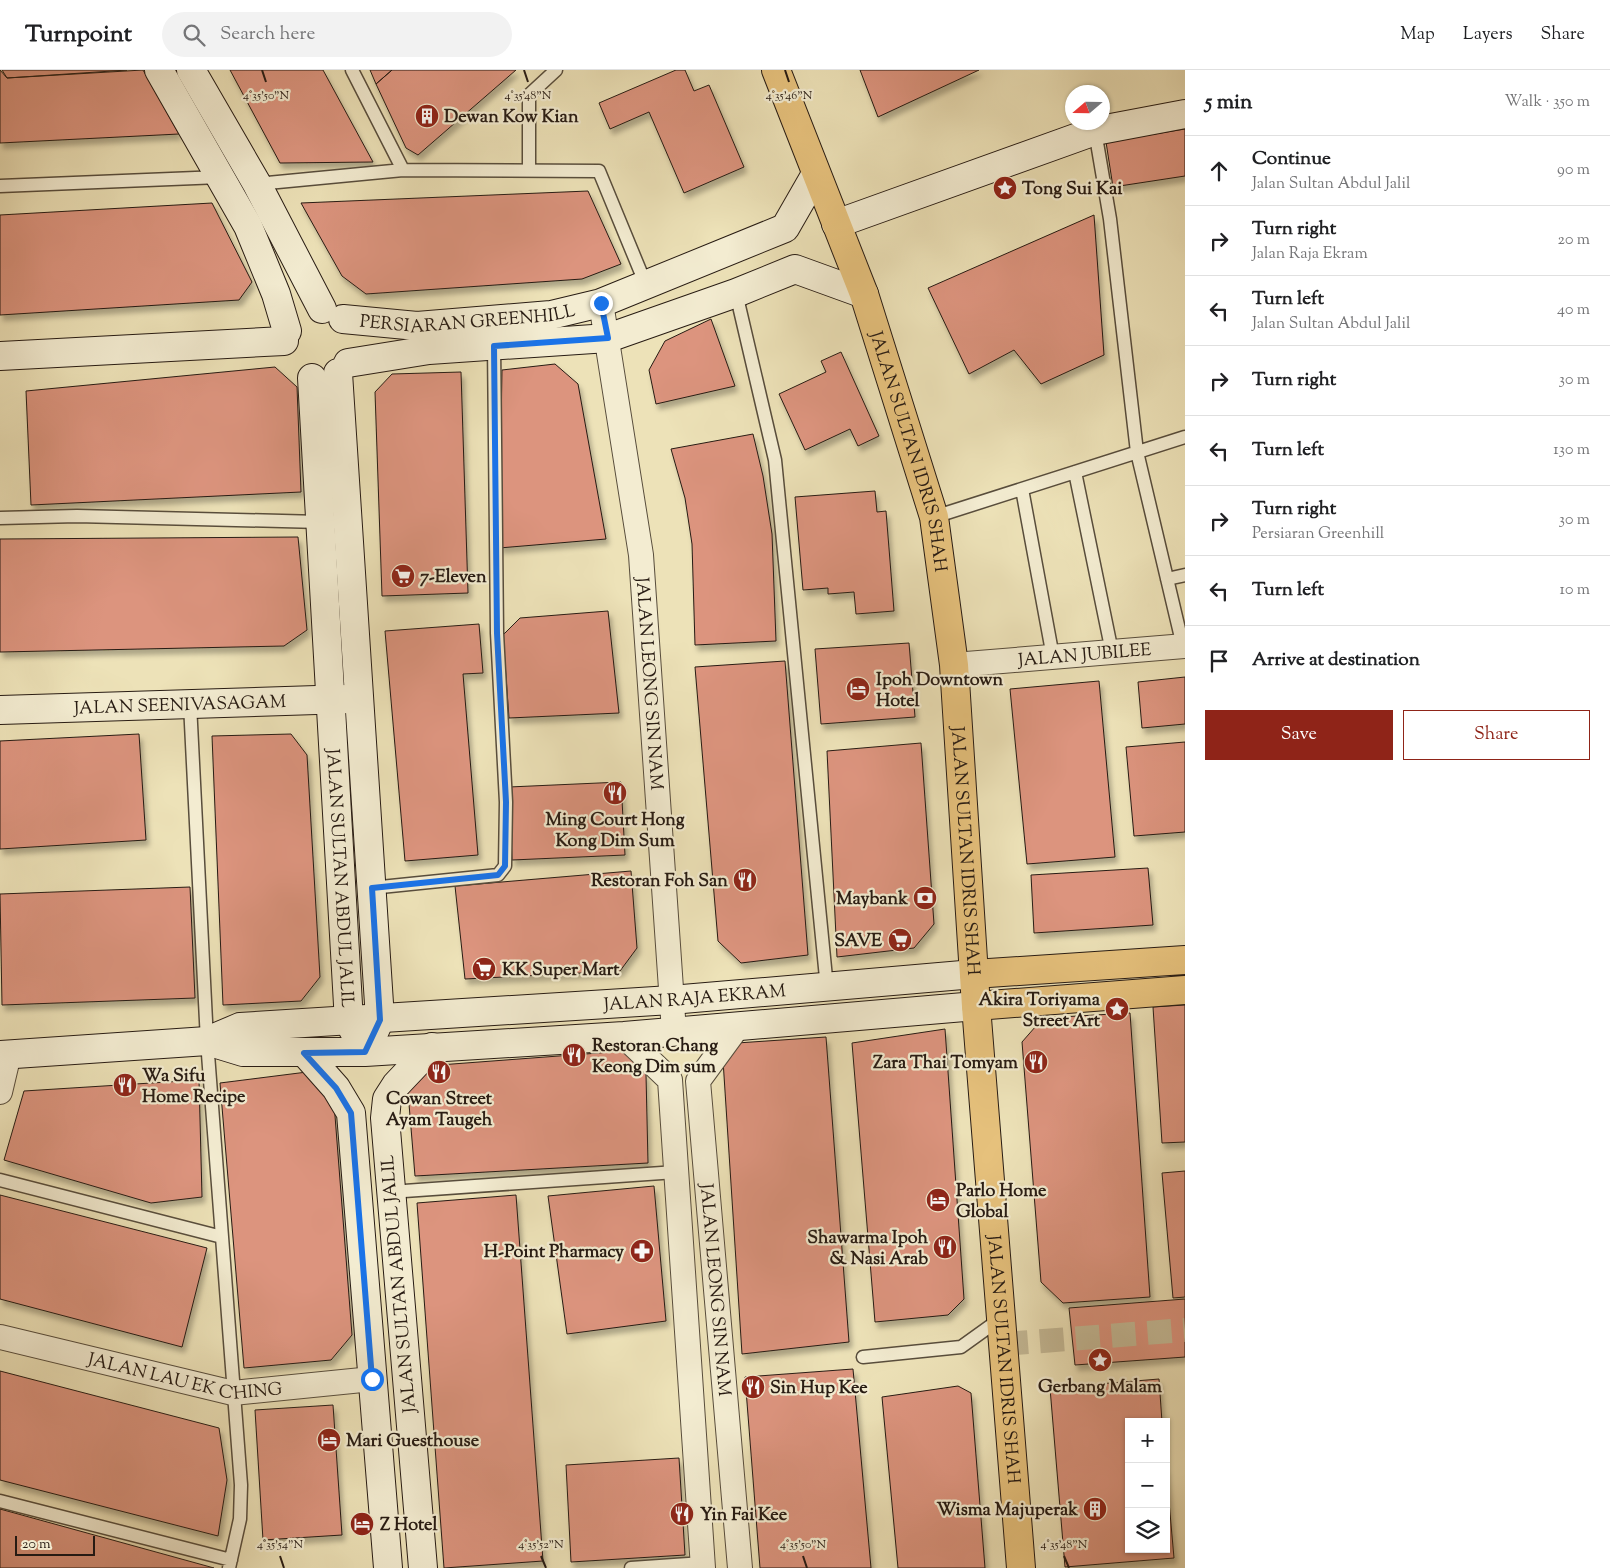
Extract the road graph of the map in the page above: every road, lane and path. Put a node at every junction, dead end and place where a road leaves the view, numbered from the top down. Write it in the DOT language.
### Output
graph roads {
  1 [pos="159,70"];
  2 [pos="191,70"];
  3 [pos="352,70"];
  4 [pos="556,70"];
  5 [pos="776,70"];
  6 [pos="1185,114"];
  7 [pos="1095,131"];
  8 [pos="402,170"];
  9 [pos="529,170"];
  10 [pos="816,174"];
  11 [pos="221,177"];
  12 [pos="257,184"];
  13 [pos="0,186"];
  14 [pos="836,224"];
  15 [pos="646,285"];
  16 [pos="736,294"];
  17 [pos="864,294"];
  18 [pos="601,303"];
  19 [pos="332,314"];
  20 [pos="286,336"];
  21 [pos="608,338"];
  22 [pos="494,346"];
  23 [pos="0,356"];
  24 [pos="343,368"];
  25 [pos="312,378"];
  26 [pos="1185,437"];
  27 [pos="1137,452"];
  28 [pos="1074,472"];
  29 [pos="1022,489"];
  30 [pos="934,516"];
  31 [pos="0,518"];
  32 [pos="320,522"];
  33 [pos="1185,575"];
  34 [pos="1167,580"];
  35 [pos="1184,646"];
  36 [pos="1112,652"];
  37 [pos="1053,657"];
  38 [pos="954,665"];
  39 [pos="330,698"];
  40 [pos="359,699"];
  41 [pos="190,704"];
  42 [pos="0,710"];
  43 [pos="372,888"];
  44 [pos="1185,960"];
  45 [pos="974,974"];
  46 [pos="827,988"];
  47 [pos="1185,990"];
  48 [pos="671,1000"];
  49 [pos="976,1006"];
  50 [pos="380,1020"];
  51 [pos="348,1022"];
  52 [pos="738,1025"];
  53 [pos="674,1032"];
  54 [pos="624,1036"];
  55 [pos="207,1041"];
  56 [pos="432,1047"];
  57 [pos="365,1052"];
  58 [pos="304,1053"];
  59 [pos="5,1055"];
  60 [pos="0,1092"];
  61 [pos="676,1172"];
  62 [pos="0,1180"];
  63 [pos="390,1192"];
  64 [pos="222,1237"];
  65 [pos="1002,1317"];
  66 [pos="0,1337"];
  67 [pos="863,1357"];
  68 [pos="372,1379"];
  69 [pos="233,1393"];
  70 [pos="0,1502"];
  71 [pos="230,1564"];
  72 [pos="703,1566"];
  73 [pos="388,1568"];
  74 [pos="423,1568"];
  75 [pos="631,1568"];
  76 [pos="740,1568"];
  77 [pos="1021,1568"];
  1 -- 11 [label="street"];
  2 -- 12 [label="street"];
  3 -- 8 [label="lane"];
  4 -- 9 [label="lane"];
  5 -- 10 [label="main road, JALAN SULTAN IDRIS SHAH"];
  6 -- 7 [label="street"];
  7 -- 14 [label="street"];
  7 -- 27 [label="lane"];
  8 -- 9 [label="lane"];
  8 -- 12 [label="lane"];
  9 -- 15 [label="lane"];
  10 -- 14 [label="main road, JALAN SULTAN IDRIS SHAH"];
  10 -- 15 [label="street, PERSIARAN GREENHILL"];
  11 -- 13 [label="lane"];
  11 -- 20 [label="street"];
  12 -- 19 [label="street"];
  14 -- 17 [label="main road, JALAN SULTAN IDRIS SHAH"];
  15 -- 18 [label="street, PERSIARAN GREENHILL"];
  16 -- 17 [label="street, PERSIARAN GREENHILL"];
  16 -- 21 [label="street, PERSIARAN GREENHILL"];
  16 -- 46 [label="lane"];
  17 -- 30 [label="main road, JALAN SULTAN IDRIS SHAH"];
  18 -- 19 [label="street, PERSIARAN GREENHILL"];
  18 -- 21 [label="street, JALAN LEONG SIN NAM"];
  19 -- 20 [label="street"];
  19 -- 24 [label="street"];
  20 -- 23 [label="street"];
  20 -- 25 [label="street"];
  21 -- 22 [label="street, PERSIARAN GREENHILL"];
  21 -- 48 [label="street, JALAN LEONG SIN NAM"];
  22 -- 24 [label="street, PERSIARAN GREENHILL"];
  22 -- 43 [label="lane"];
  24 -- 25 [label="street"];
  24 -- 40 [label="street, JALAN SULTAN ABDUL JALIL"];
  25 -- 32 [label="street, JALAN SULTAN ABDUL JALIL"];
  26 -- 27 [label="lane"];
  27 -- 28 [label="lane"];
  27 -- 34 [label="lane"];
  28 -- 29 [label="lane"];
  28 -- 36 [label="lane"];
  29 -- 30 [label="lane"];
  29 -- 37 [label="lane"];
  30 -- 38 [label="main road, JALAN SULTAN IDRIS SHAH"];
  31 -- 32 [label="lane"];
  32 -- 39 [label="street, JALAN SULTAN ABDUL JALIL"];
  33 -- 34 [label="lane"];
  34 -- 35 [label="lane"];
  35 -- 36 [label="street, JALAN JUBILEE"];
  36 -- 37 [label="street, JALAN JUBILEE"];
  37 -- 38 [label="street, JALAN JUBILEE"];
  38 -- 45 [label="main road, JALAN SULTAN IDRIS SHAH"];
  39 -- 40 [label="street, JALAN SEENIVASAGAM"];
  39 -- 41 [label="street, JALAN SEENIVASAGAM"];
  39 -- 51 [label="street, JALAN SULTAN ABDUL JALIL"];
  40 -- 43 [label="street, JALAN SULTAN ABDUL JALIL"];
  41 -- 42 [label="street, JALAN SEENIVASAGAM"];
  41 -- 55 [label="lane"];
  43 -- 50 [label="street, JALAN SULTAN ABDUL JALIL"];
  44 -- 45 [label="main road, JALAN RAJA EKRAM"];
  45 -- 46 [label="street, JALAN RAJA EKRAM"];
  45 -- 49 [label="main road, JALAN SULTAN IDRIS SHAH"];
  46 -- 48 [label="street, JALAN RAJA EKRAM"];
  47 -- 49 [label="main road, JALAN RAJA EKRAM"];
  48 -- 50 [label="street, JALAN RAJA EKRAM"];
  48 -- 53 [label="street, JALAN LEONG SIN NAM"];
  49 -- 52 [label="street, JALAN RAJA EKRAM"];
  49 -- 65 [label="main road, JALAN SULTAN IDRIS SHAH"];
  50 -- 51 [label="street, JALAN RAJA EKRAM"];
  50 -- 57 [label="street, JALAN SULTAN ABDUL JALIL"];
  51 -- 55 [label="street, JALAN RAJA EKRAM"];
  51 -- 57 [label="street, JALAN SULTAN ABDUL JALIL"];
  52 -- 53 [label="street, JALAN RAJA EKRAM"];
  52 -- 76 [label="street, JALAN LEONG SIN NAM"];
  53 -- 54 [label="street, JALAN RAJA EKRAM"];
  54 -- 56 [label="street, JALAN RAJA EKRAM"];
  54 -- 61 [label="street, JALAN LEONG SIN NAM"];
  55 -- 58 [label="street, JALAN RAJA EKRAM"];
  55 -- 59 [label="street, JALAN RAJA EKRAM"];
  55 -- 64 [label="lane"];
  56 -- 57 [label="street, JALAN RAJA EKRAM"];
  56 -- 63 [label="street, JALAN SULTAN ABDUL JALIL"];
  57 -- 58 [label="street, JALAN RAJA EKRAM"];
  58 -- 68 [label="street, JALAN SULTAN ABDUL JALIL"];
  59 -- 60 [label="street"];
  61 -- 63 [label="lane"];
  61 -- 72 [label="street, JALAN LEONG SIN NAM"];
  62 -- 64 [label="lane"];
  63 -- 74 [label="street, JALAN SULTAN ABDUL JALIL"];
  64 -- 69 [label="lane"];
  65 -- 67 [label="lane"];
  65 -- 77 [label="main road, JALAN SULTAN IDRIS SHAH"];
  66 -- 69 [label="street, JALAN LAU EK CHING"];
  68 -- 69 [label="street, JALAN LAU EK CHING"];
  68 -- 73 [label="street, JALAN SULTAN ABDUL JALIL"];
  69 -- 71 [label="lane"];
  70 -- 71 [label="lane"];
  72 -- 75 [label="lane"];
}
